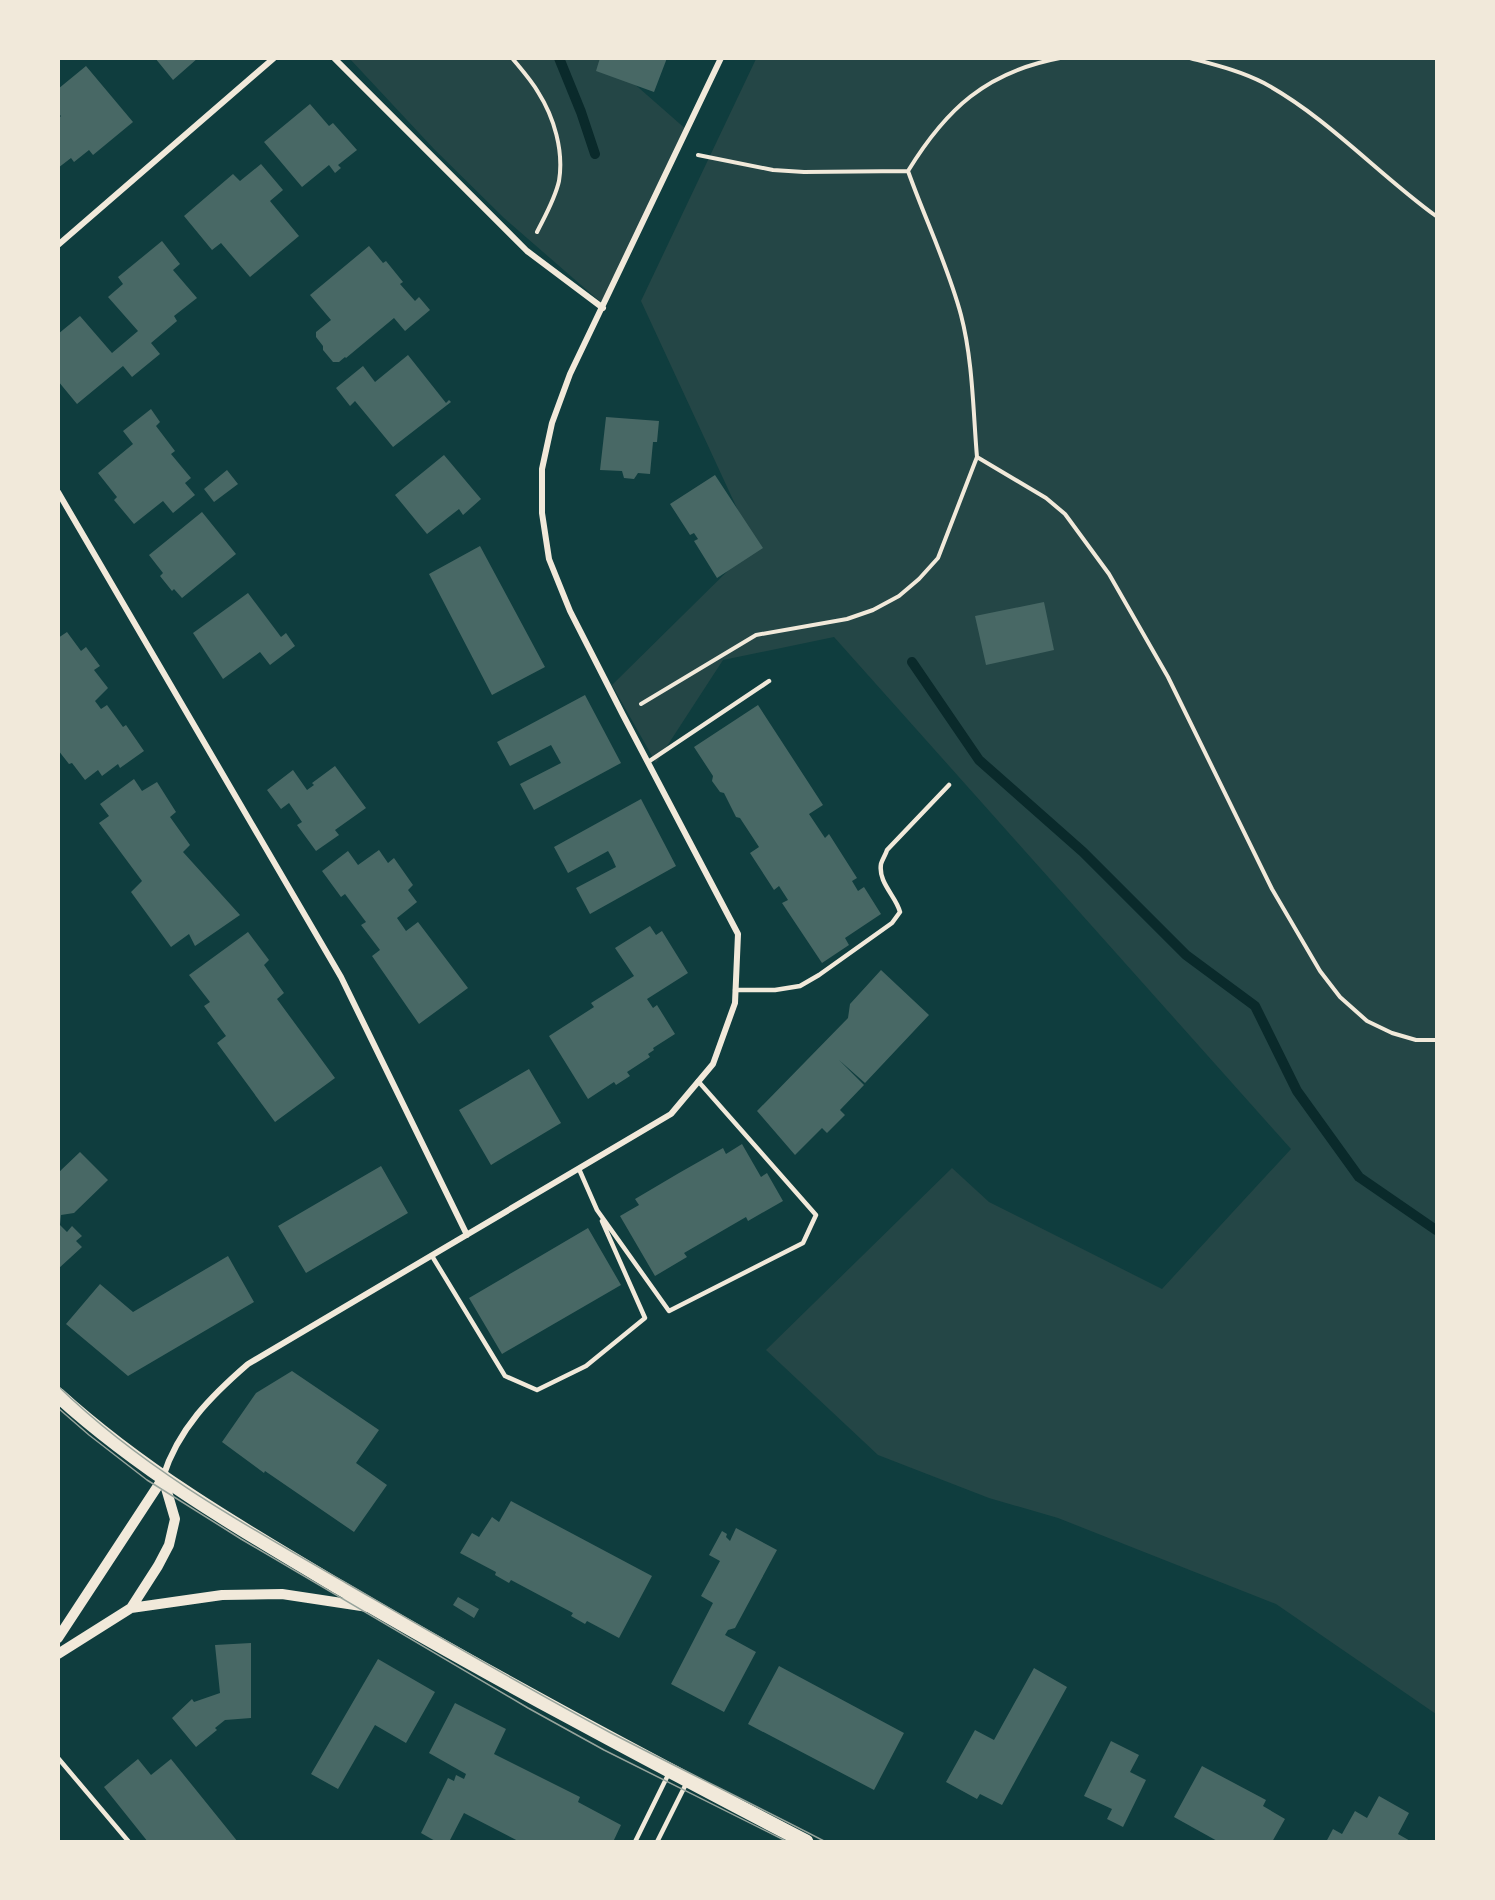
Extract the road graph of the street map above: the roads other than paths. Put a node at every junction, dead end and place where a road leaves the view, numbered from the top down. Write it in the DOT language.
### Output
graph roads {
  1 [pos="274,58"];
  2 [pos="334,58"];
  3 [pos="721,58"];
  4 [pos="58,244"];
  5 [pos="603,308"];
  6 [pos="58,492"];
  7 [pos="769,681"];
  8 [pos="648,762"];
  9 [pos="949,785"];
  10 [pos="735,990"];
  11 [pos="698,1082"];
  12 [pos="579,1169"];
  13 [pos="597,1210"];
  14 [pos="467,1235"];
  15 [pos="432,1256"];
  16 [pos="58,1395"];
  17 [pos="163,1478"];
  18 [pos="131,1608"];
  19 [pos="376,1608"];
  20 [pos="58,1638"];
  21 [pos="58,1654"];
  22 [pos="58,1758"];
  23 [pos="670,1770"];
  24 [pos="688,1780"];
  25 [pos="129,1842"];
  26 [pos="635,1842"];
  27 [pos="657,1842"];
  28 [pos="806,1842"];
  1 -- 4 [label="street"];
  2 -- 5 [label="street"];
  3 -- 5 [label="street"];
  5 -- 8 [label="street"];
  6 -- 14 [label="street"];
  7 -- 8 [label="lane"];
  8 -- 10 [label="street"];
  9 -- 10 [label="lane"];
  10 -- 11 [label="street"];
  11 -- 12 [label="street"];
  11 -- 13 [label="lane"];
  12 -- 13 [label="lane"];
  12 -- 14 [label="street"];
  13 -- 15 [label="lane"];
  14 -- 15 [label="street"];
  15 -- 17 [label="street"];
  16 -- 17 [label="main road"];
  17 -- 18 [label="street"];
  17 -- 19 [label="main road"];
  17 -- 20 [label="street"];
  18 -- 19 [label="street"];
  18 -- 21 [label="street"];
  19 -- 23 [label="main road"];
  22 -- 25 [label="lane"];
  23 -- 24 [label="main road"];
  23 -- 26 [label="lane"];
  24 -- 27 [label="lane"];
  24 -- 28 [label="main road"];
}
